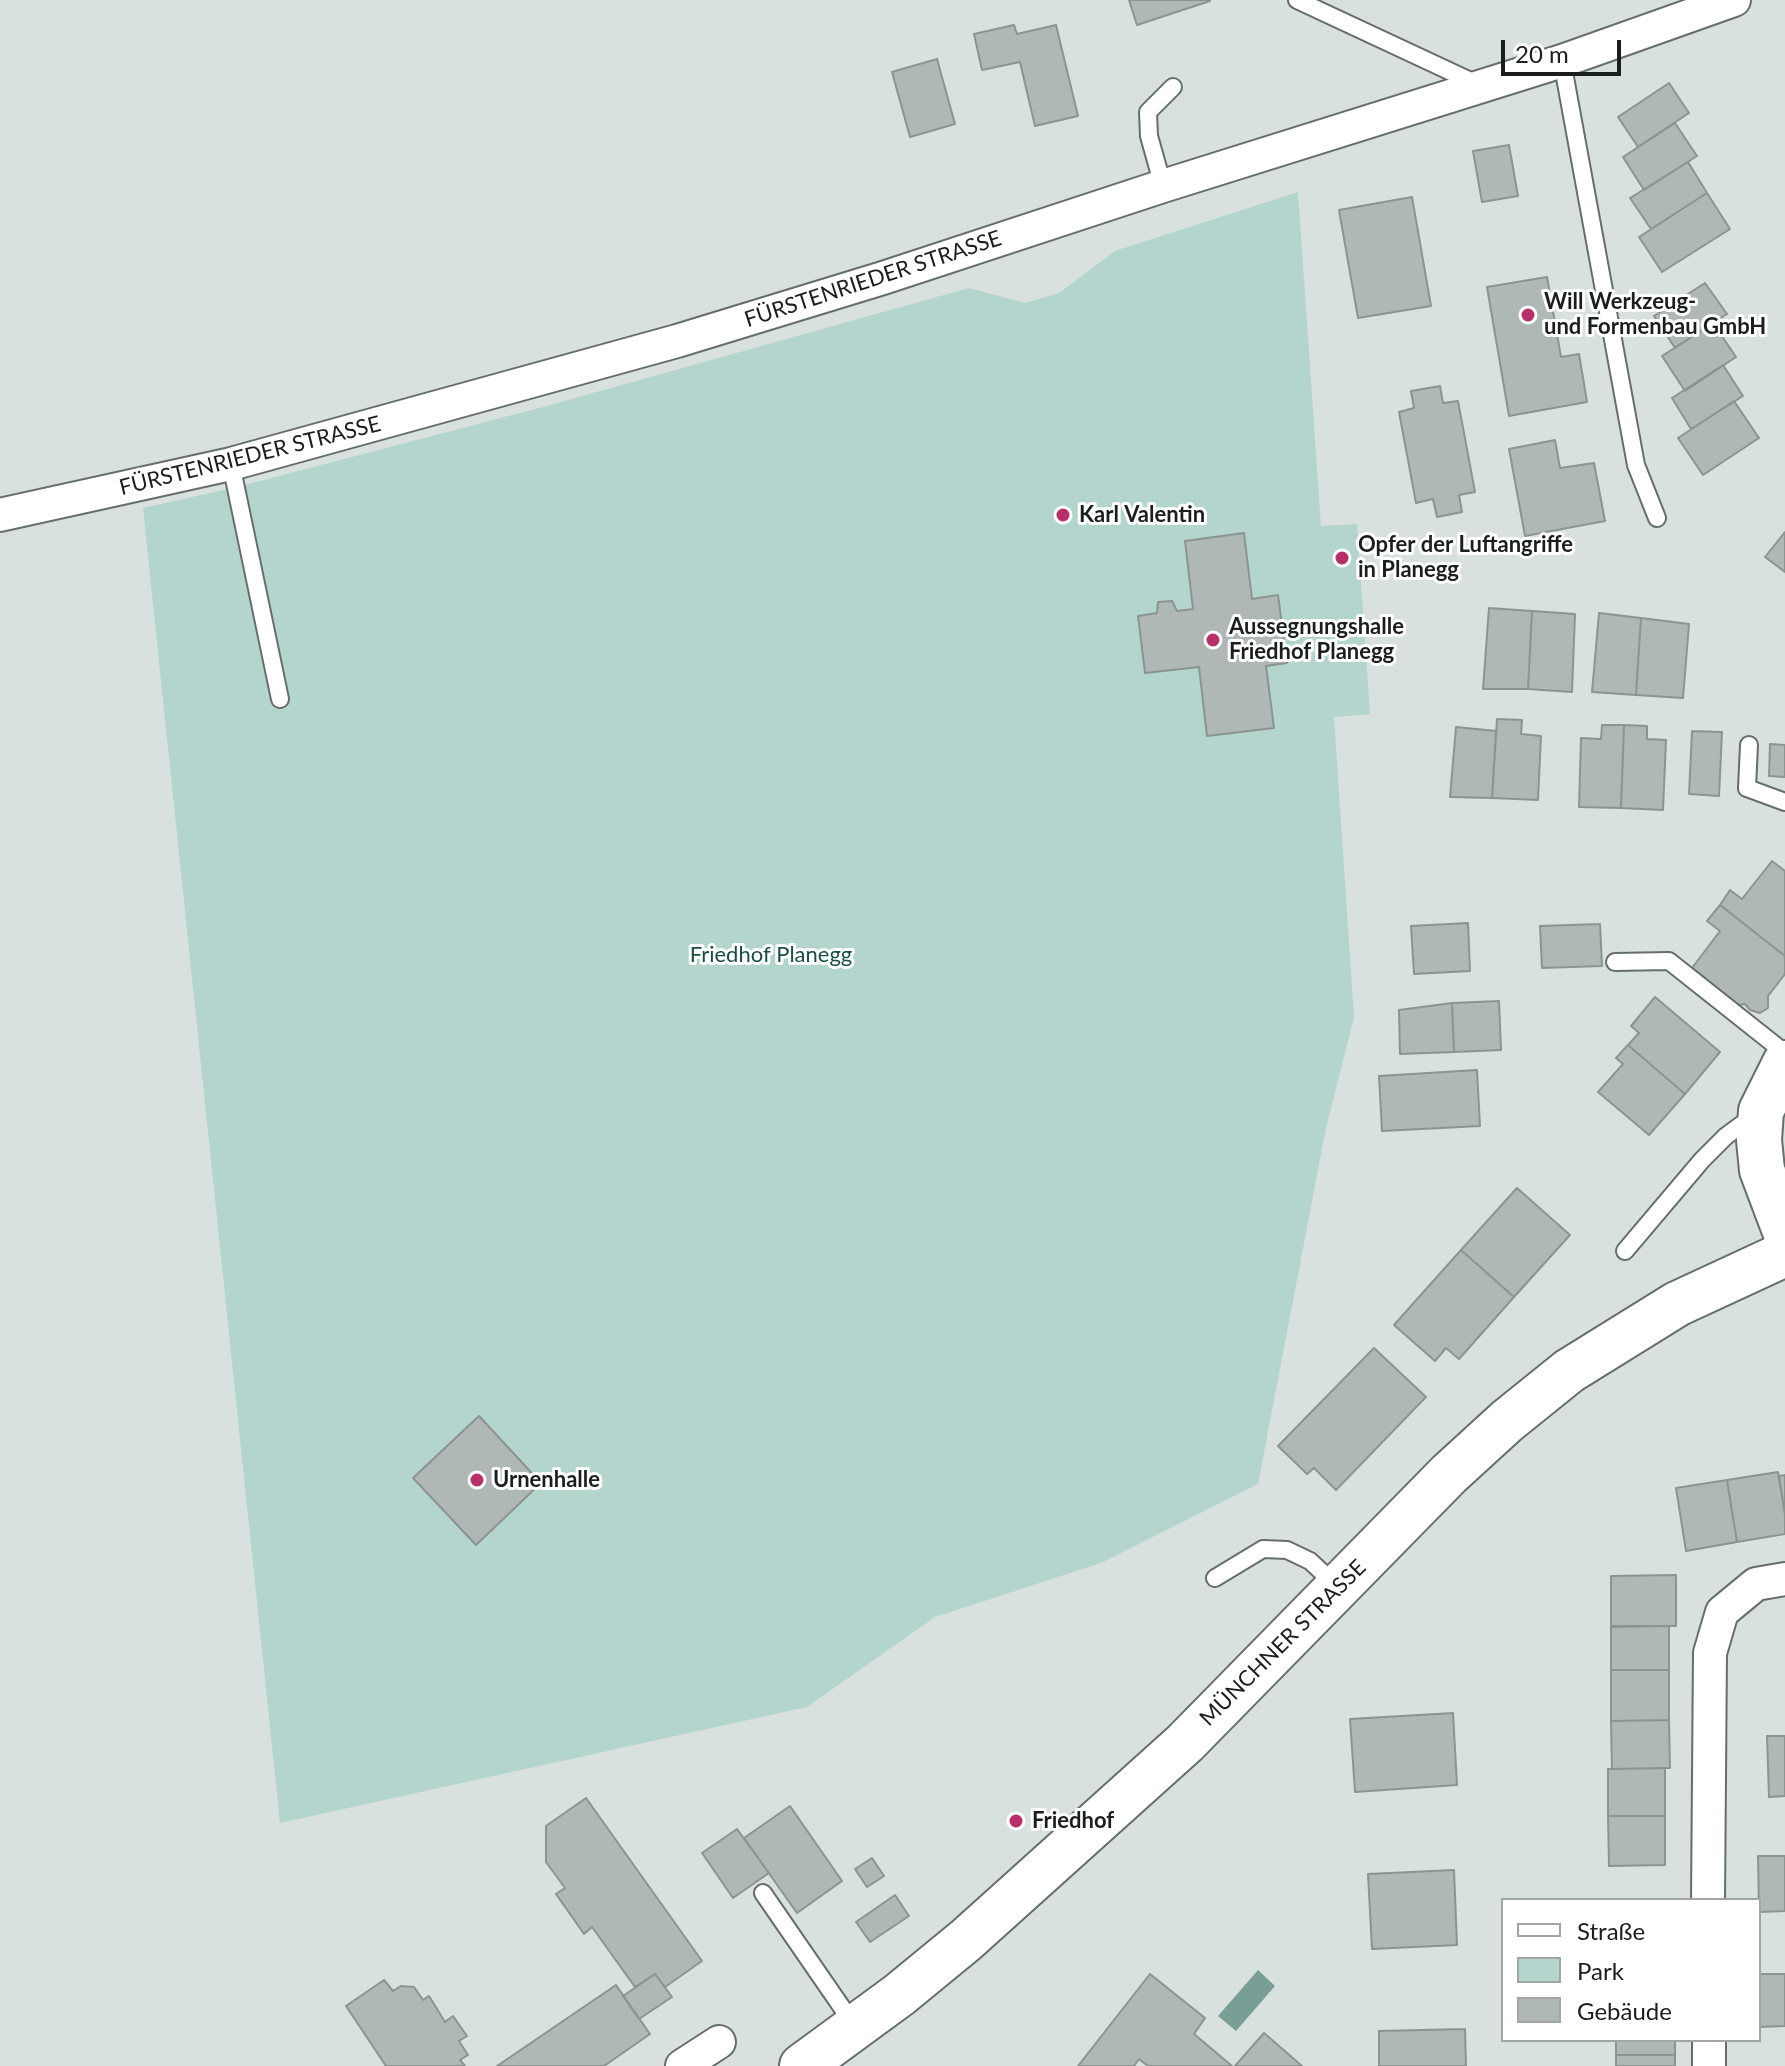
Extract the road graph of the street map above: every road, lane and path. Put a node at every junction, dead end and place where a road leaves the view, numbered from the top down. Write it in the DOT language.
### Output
graph roads {
  1 [pos="1297,0"];
  2 [pos="1734,0"];
  3 [pos="1562,61"];
  4 [pos="1481,86"];
  5 [pos="1173,87"];
  6 [pos="1163,186"];
  7 [pos="231,464"];
  8 [pos="0,515"];
  9 [pos="1657,518"];
  10 [pos="280,699"];
  11 [pos="1749,745"];
  12 [pos="1785,802"];
  13 [pos="1615,962"];
  14 [pos="1785,1053"];
  15 [pos="1785,1063"];
  16 [pos="1761,1111"];
  17 [pos="1785,1231"];
  18 [pos="1625,1251"];
  19 [pos="1785,1254"];
  20 [pos="1215,1578"];
  21 [pos="1785,1579"];
  22 [pos="1339,1588"];
  23 [pos="763,1893"];
  24 [pos="1708,1898"];
  25 [pos="855,2027"];
  26 [pos="719,2042"];
  27 [pos="1709,2042"];
  28 [pos="682,2066"];
  29 [pos="802,2066"];
  30 [pos="1709,2066"];
  1 -- 4 [label="lane"];
  2 -- 3 [label="street, FÜRSTENRIEDER STRASSE"];
  3 -- 4 [label="street, FÜRSTENRIEDER STRASSE"];
  3 -- 9 [label="lane"];
  4 -- 6 [label="street, FÜRSTENRIEDER STRASSE"];
  5 -- 6 [label="lane"];
  6 -- 7 [label="street, FÜRSTENRIEDER STRASSE"];
  7 -- 8 [label="street, FÜRSTENRIEDER STRASSE"];
  7 -- 10 [label="lane"];
  11 -- 12 [label="lane"];
  13 -- 14 [label="lane"];
  15 -- 16 [label="main road"];
  16 -- 17 [label="main road"];
  16 -- 18 [label="lane"];
  19 -- 22 [label="main road, MÜNCHNER STRASSE"];
  20 -- 22 [label="lane"];
  21 -- 24 [label="street"];
  22 -- 25 [label="main road, MÜNCHNER STRASSE"];
  23 -- 25 [label="lane"];
  25 -- 29 [label="main road, MÜNCHNER STRASSE"];
  26 -- 28 [label="street"];
  27 -- 30 [label="street"];
}
